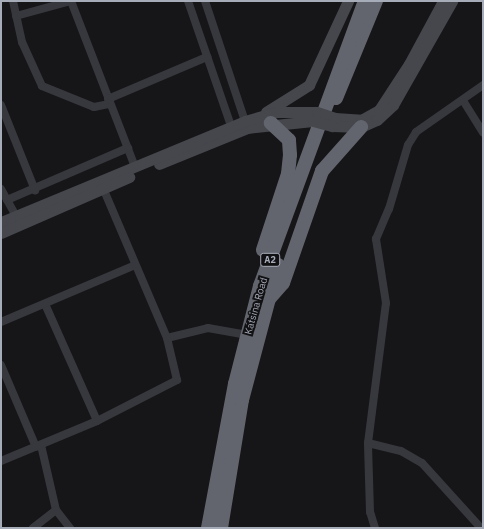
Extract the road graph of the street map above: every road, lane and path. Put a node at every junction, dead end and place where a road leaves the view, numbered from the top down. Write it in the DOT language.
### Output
graph roads {
  1 [pos="13,1"];
  2 [pos="71,1"];
  3 [pos="188,1"];
  4 [pos="205,1"];
  5 [pos="348,1"];
  6 [pos="356,1"];
  7 [pos="365,1"];
  8 [pos="376,1"];
  9 [pos="443,1"];
  10 [pos="452,1"];
  11 [pos="16,16"];
  12 [pos="207,57"];
  13 [pos="483,85"];
  14 [pos="327,96"];
  15 [pos="109,102"];
  16 [pos="464,102"];
  17 [pos="1,105"];
  18 [pos="266,119"];
  19 [pos="245,121"];
  20 [pos="333,122"];
  21 [pos="231,126"];
  22 [pos="361,127"];
  23 [pos="482,130"];
  24 [pos="128,148"];
  25 [pos="135,167"];
  26 [pos="103,188"];
  27 [pos="1,189"];
  28 [pos="34,190"];
  29 [pos="7,200"];
  30 [pos="18,220"];
  31 [pos="1,222"];
  32 [pos="1,233"];
  33 [pos="134,266"];
  34 [pos="261,302"];
  35 [pos="45,304"];
  36 [pos="1,322"];
  37 [pos="247,335"];
  38 [pos="167,338"];
  39 [pos="1,365"];
  40 [pos="97,421"];
  41 [pos="368,443"];
  42 [pos="39,446"];
  43 [pos="1,461"];
  44 [pos="56,510"];
  45 [pos="34,528"];
  46 [pos="70,528"];
  47 [pos="208,528"];
  48 [pos="221,528"];
  49 [pos="375,528"];
  50 [pos="481,528"];
  1 -- 11 [label="street"];
  2 -- 11 [label="street"];
  2 -- 15 [label="street"];
  3 -- 12 [label="street"];
  4 -- 19 [label="street"];
  5 -- 18 [label="main road"];
  6 -- 14 [label="highway"];
  7 -- 14 [label="highway, Katsina Road / A2"];
  8 -- 34 [label="highway, Katsina Road / A2"];
  9 -- 20 [label="main road"];
  10 -- 22 [label="main road"];
  11 -- 15 [label="street"];
  12 -- 15 [label="street"];
  12 -- 21 [label="street"];
  13 -- 16 [label="street"];
  14 -- 34 [label="highway, Katsina Road / A2"];
  15 -- 24 [label="street"];
  16 -- 23 [label="street"];
  16 -- 41 [label="street"];
  17 -- 28 [label="street"];
  18 -- 19 [label="main road"];
  18 -- 20 [label="main road, bridge"];
  18 -- 26 [label="main road"];
  18 -- 34 [label="highway"];
  19 -- 21 [label="main road"];
  20 -- 22 [label="main road"];
  21 -- 25 [label="main road"];
  22 -- 34 [label="highway"];
  24 -- 25 [label="street"];
  24 -- 28 [label="street"];
  25 -- 30 [label="main road"];
  26 -- 30 [label="main road"];
  26 -- 33 [label="street"];
  27 -- 29 [label="street"];
  28 -- 29 [label="street"];
  29 -- 30 [label="street"];
  30 -- 31 [label="main road"];
  30 -- 32 [label="main road"];
  33 -- 35 [label="street"];
  33 -- 38 [label="street"];
  34 -- 37 [label="highway, Katsina Road / A2"];
  34 -- 48 [label="highway, Katsina Road / A2"];
  35 -- 36 [label="street"];
  35 -- 40 [label="street"];
  37 -- 38 [label="street"];
  37 -- 47 [label="highway, Katsina Road / A2"];
  38 -- 40 [label="street"];
  39 -- 42 [label="street"];
  40 -- 42 [label="street"];
  41 -- 49 [label="street"];
  41 -- 50 [label="street"];
  42 -- 43 [label="street"];
  42 -- 44 [label="street"];
  44 -- 45 [label="street"];
  44 -- 46 [label="street"];
}
